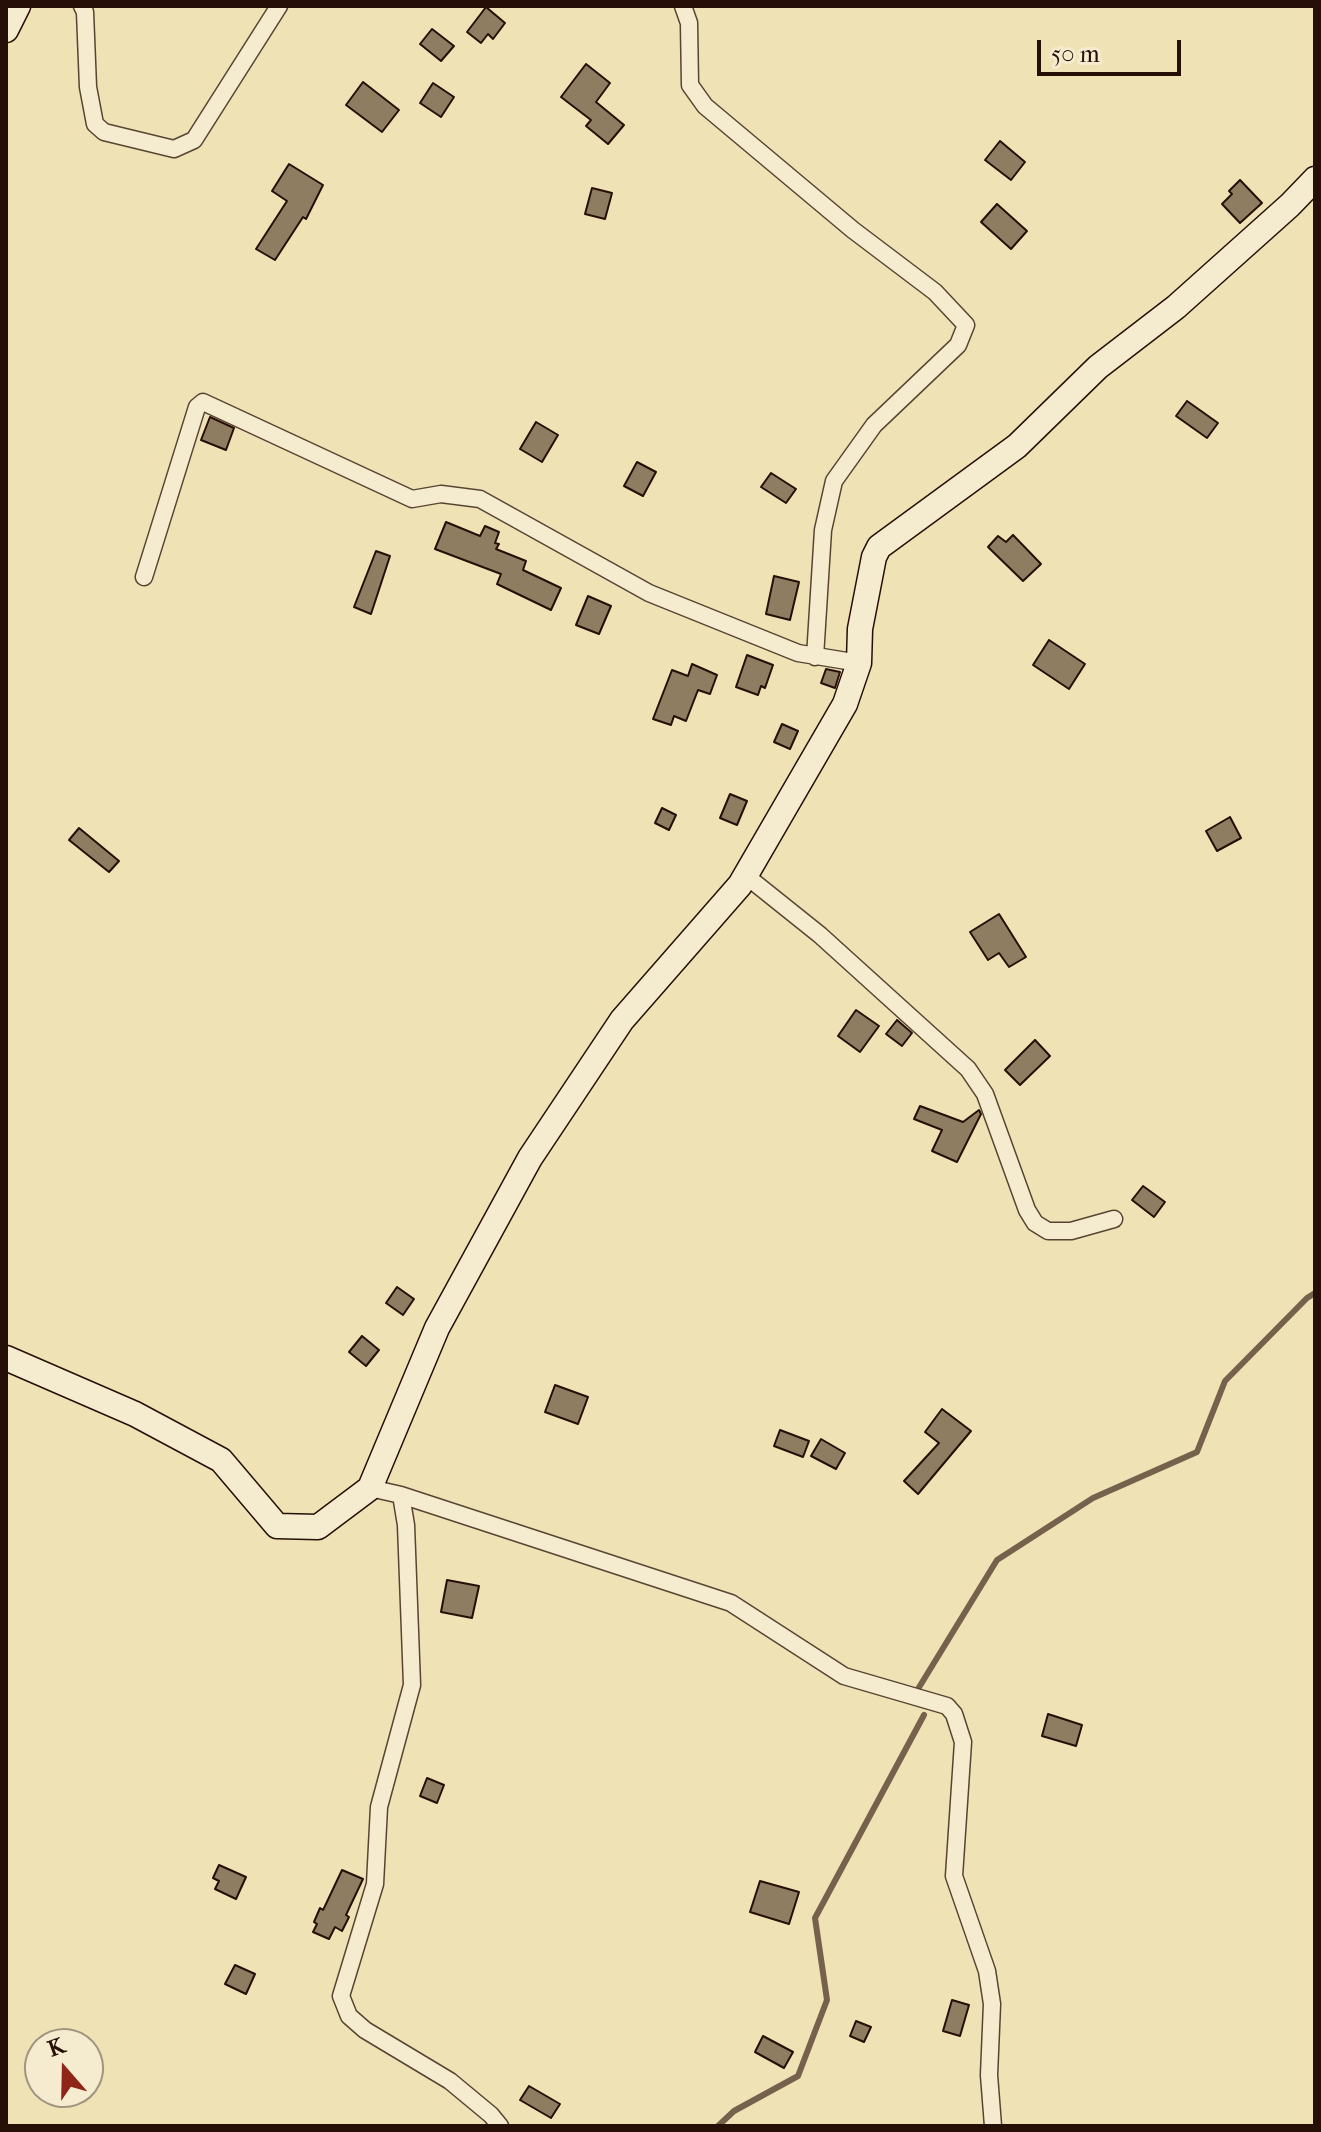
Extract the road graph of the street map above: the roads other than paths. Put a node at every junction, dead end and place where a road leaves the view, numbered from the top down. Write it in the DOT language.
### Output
graph roads {
  1 [pos="18,6"];
  2 [pos="82,6"];
  3 [pos="279,6"];
  4 [pos="683,6"];
  5 [pos="6,30"];
  6 [pos="1315,179"];
  7 [pos="144,577"];
  8 [pos="815,657"];
  9 [pos="859,663"];
  10 [pos="745,875"];
  11 [pos="1114,1219"];
  12 [pos="6,1358"];
  13 [pos="370,1488"];
  14 [pos="401,1495"];
  15 [pos="500,2126"];
  16 [pos="993,2126"];
  1 -- 5 [label="street"];
  2 -- 3 [label="street"];
  4 -- 8 [label="street"];
  6 -- 9 [label="street"];
  7 -- 8 [label="street"];
  8 -- 9 [label="street"];
  9 -- 10 [label="street"];
  10 -- 11 [label="street"];
  10 -- 13 [label="street"];
  12 -- 13 [label="street"];
  13 -- 14 [label="street"];
  14 -- 15 [label="street"];
  14 -- 16 [label="street"];
}
